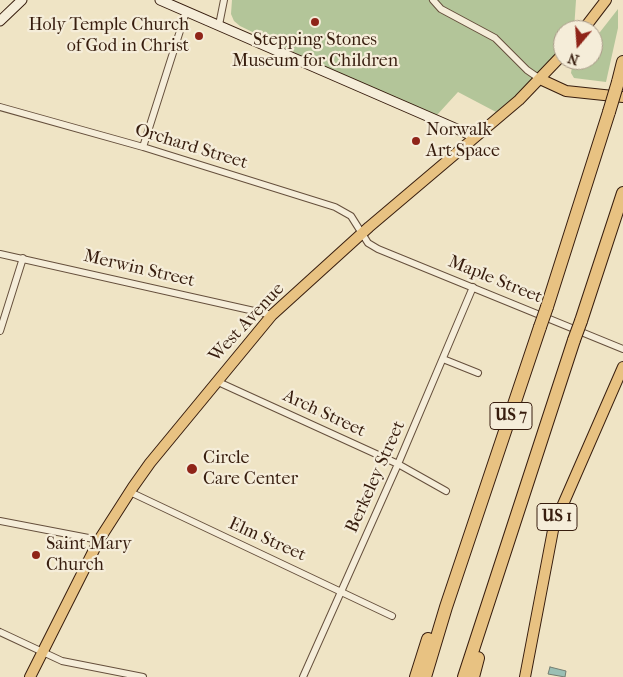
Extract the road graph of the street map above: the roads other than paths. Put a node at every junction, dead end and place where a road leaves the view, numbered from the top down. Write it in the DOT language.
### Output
graph roads {
  1 [pos="22,0"];
  2 [pos="160,0"];
  3 [pos="224,0"];
  4 [pos="433,0"];
  5 [pos="606,0"];
  6 [pos="186,12"];
  7 [pos="591,20"];
  8 [pos="0,21"];
  9 [pos="218,25"];
  10 [pos="623,62"];
  11 [pos="553,65"];
  12 [pos="540,79"];
  13 [pos="620,87"];
  14 [pos="623,97"];
  15 [pos="0,107"];
  16 [pos="474,136"];
  17 [pos="143,147"];
  18 [pos="623,193"];
  19 [pos="362,233"];
  20 [pos="0,254"];
  21 [pos="22,258"];
  22 [pos="473,287"];
  23 [pos="272,315"];
  24 [pos="0,331"];
  25 [pos="623,349"];
  26 [pos="443,359"];
  27 [pos="623,367"];
  28 [pos="478,373"];
  29 [pos="216,381"];
  30 [pos="398,464"];
  31 [pos="446,491"];
  32 [pos="130,492"];
  33 [pos="0,521"];
  34 [pos="99,540"];
  35 [pos="456,580"];
  36 [pos="492,586"];
  37 [pos="342,591"];
  38 [pos="392,616"];
  39 [pos="0,632"];
  40 [pos="42,653"];
  41 [pos="30,677"];
  42 [pos="143,677"];
  43 [pos="303,677"];
  44 [pos="416,677"];
  45 [pos="426,677"];
  46 [pos="464,677"];
  47 [pos="473,677"];
  48 [pos="525,677"];
  1 -- 8 [label="main road"];
  2 -- 6 [label="main road"];
  3 -- 9 [label="street"];
  4 -- 12 [label="street"];
  5 -- 7 [label="main road"];
  6 -- 9 [label="main road"];
  6 -- 17 [label="street"];
  9 -- 16 [label="main road"];
  10 -- 13 [label="highway"];
  11 -- 12 [label="main road, West Avenue"];
  12 -- 14 [label="main road"];
  12 -- 16 [label="main road, West Avenue"];
  13 -- 35 [label="highway, US 7, bridge"];
  15 -- 17 [label="street, Orchard Street"];
  16 -- 19 [label="main road, West Avenue"];
  17 -- 19 [label="street, Orchard Street"];
  18 -- 36 [label="highway, US 7, bridge"];
  19 -- 22 [label="street, Maple Street"];
  19 -- 23 [label="main road, West Avenue"];
  20 -- 21 [label="street, Merwin Street"];
  21 -- 23 [label="street, Merwin Street"];
  21 -- 24 [label="street"];
  22 -- 25 [label="street, Maple Street"];
  22 -- 26 [label="street, Berkeley Street"];
  23 -- 29 [label="main road, West Avenue"];
  26 -- 28 [label="street"];
  26 -- 30 [label="street, Berkeley Street"];
  27 -- 48 [label="main road, US 1"];
  29 -- 30 [label="street, Arch Street"];
  29 -- 32 [label="main road, West Avenue"];
  30 -- 31 [label="street, Arch Street"];
  30 -- 37 [label="street, Berkeley Street"];
  32 -- 34 [label="main road, West Avenue"];
  32 -- 37 [label="street, Elm Street"];
  33 -- 34 [label="street"];
  34 -- 40 [label="main road, West Avenue"];
  35 -- 44 [label="highway"];
  35 -- 45 [label="highway, US 7"];
  36 -- 46 [label="highway, US 7"];
  36 -- 47 [label="highway"];
  37 -- 38 [label="street, Elm Street"];
  37 -- 43 [label="street, Berkeley Street"];
  39 -- 40 [label="street"];
  40 -- 41 [label="main road, West Avenue"];
  40 -- 42 [label="street"];
}
